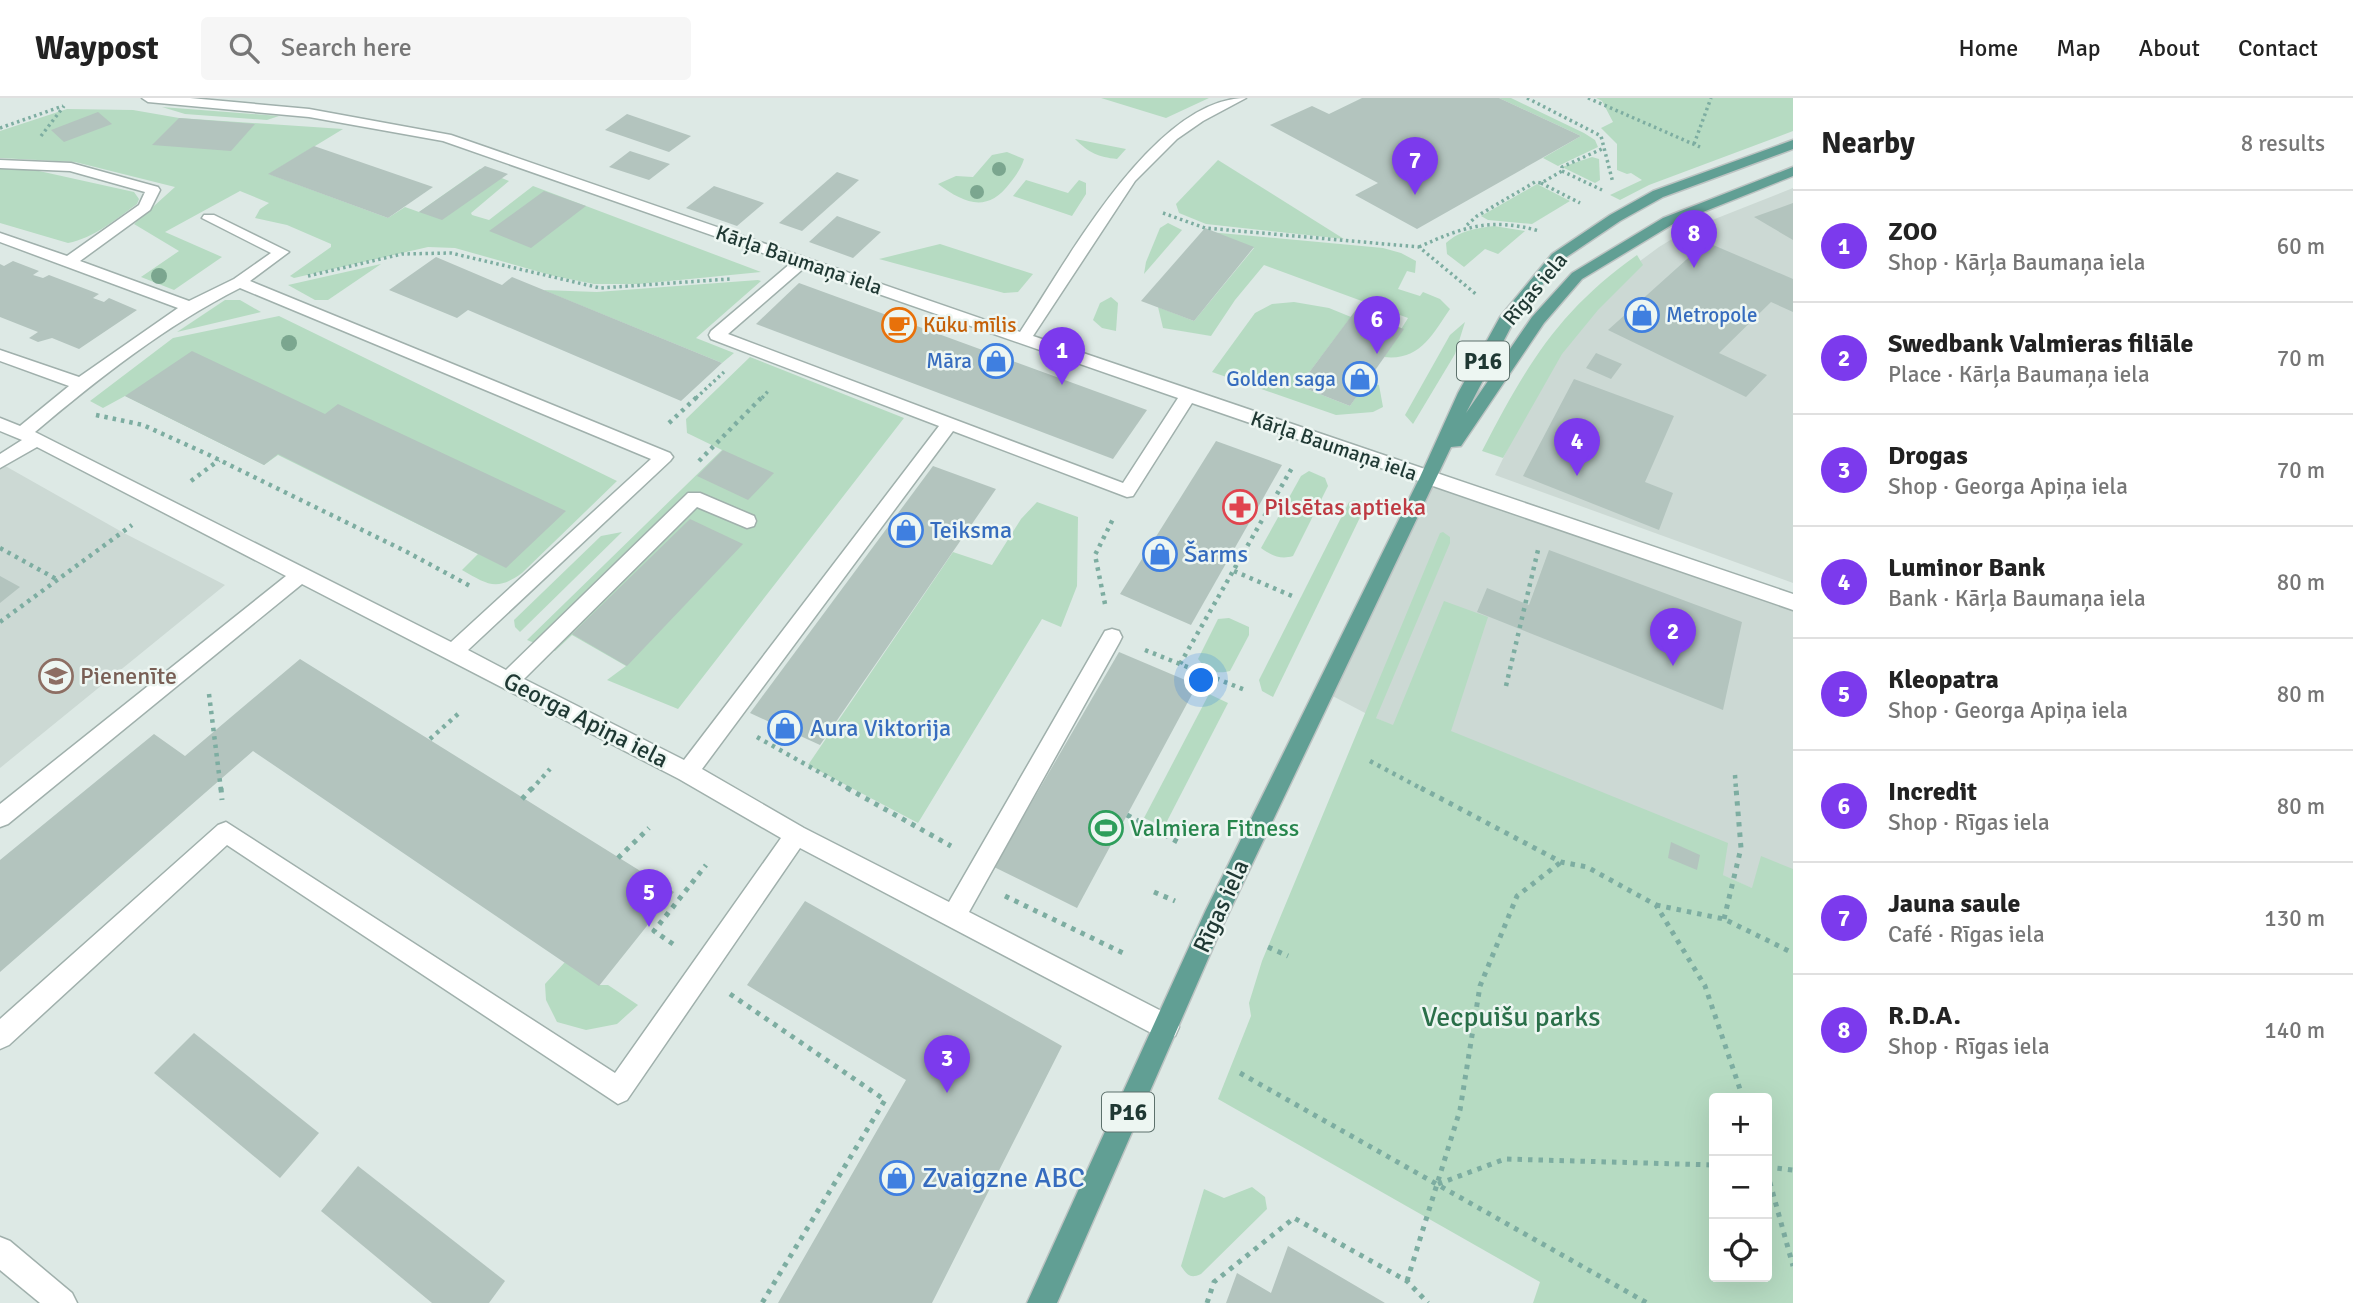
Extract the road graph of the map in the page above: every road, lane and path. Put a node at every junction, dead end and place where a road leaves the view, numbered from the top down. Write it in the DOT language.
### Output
graph roads {
  1 [pos="148,98"];
  2 [pos="1240,98"];
  3 [pos="1527,98"];
  4 [pos="1541,98"];
  5 [pos="1588,98"];
  6 [pos="1711,98"];
  7 [pos="1534,102"];
  8 [pos="64,106"];
  9 [pos="0,128"];
  10 [pos="1793,144"];
  11 [pos="1604,148"];
  12 [pos="0,164"];
  13 [pos="1562,171"];
  14 [pos="1793,171"];
  15 [pos="1541,183"];
  16 [pos="1613,183"];
  17 [pos="1602,190"];
  18 [pos="1583,204"];
  19 [pos="1163,213"];
  20 [pos="209,218"];
  21 [pos="1467,225"];
  22 [pos="1543,232"];
  23 [pos="0,237"];
  24 [pos="1419,247"];
  25 [pos="69,262"];
  26 [pos="802,262"];
  27 [pos="732,279"];
  28 [pos="239,282"];
  29 [pos="265,293"];
  30 [pos="1477,295"];
  31 [pos="190,307"];
  32 [pos="1024,338"];
  33 [pos="751,348"];
  34 [pos="0,355"];
  35 [pos="81,384"];
  36 [pos="1188,396"];
  37 [pos="85,413"];
  38 [pos="951,422"];
  39 [pos="0,424"];
  40 [pos="30,435"];
  41 [pos="642,448"];
  42 [pos="219,460"];
  43 [pos="0,462"];
  44 [pos="1295,462"];
  45 [pos="1429,477"];
  46 [pos="185,486"];
  47 [pos="1127,491"];
  48 [pos="747,521"];
  49 [pos="122,532"];
  50 [pos="1540,539"];
  51 [pos="0,548"];
  52 [pos="1234,570"];
  53 [pos="300,575"];
  54 [pos="58,580"];
  55 [pos="476,589"];
  56 [pos="1292,596"];
  57 [pos="1793,602"];
  58 [pos="0,622"];
  59 [pos="1112,637"];
  60 [pos="204,652"];
  61 [pos="453,652"];
  62 [pos="1180,664"];
  63 [pos="508,681"];
  64 [pos="1506,685"];
  65 [pos="1245,690"];
  66 [pos="458,714"];
  67 [pos="748,734"];
  68 [pos="430,740"];
  69 [pos="1370,761"];
  70 [pos="550,769"];
  71 [pos="687,772"];
  72 [pos="1735,775"];
  73 [pos="522,799"];
  74 [pos="1127,815"];
  75 [pos="0,817"];
  76 [pos="649,828"];
  77 [pos="226,832"];
  78 [pos="796,835"];
  79 [pos="1178,842"];
  80 [pos="955,848"];
  81 [pos="618,858"];
  82 [pos="1561,862"];
  83 [pos="706,865"];
  84 [pos="1154,892"];
  85 [pos="1002,894"];
  86 [pos="1175,901"];
  87 [pos="1656,905"];
  88 [pos="953,917"];
  89 [pos="1724,919"];
  90 [pos="675,945"];
  91 [pos="1268,947"];
  92 [pos="1793,953"];
  93 [pos="1125,954"];
  94 [pos="1288,956"];
  95 [pos="737,984"];
  96 [pos="1166,1027"];
  97 [pos="0,1036"];
  98 [pos="1240,1073"];
  99 [pos="1741,1093"];
  100 [pos="1709,1165"];
  101 [pos="1772,1168"];
  102 [pos="1793,1170"];
  103 [pos="1438,1184"];
  104 [pos="1772,1190"];
  105 [pos="0,1251"];
  106 [pos="1793,1266"];
  107 [pos="1408,1281"];
  108 [pos="62,1303"];
  109 [pos="762,1303"];
  110 [pos="1042,1303"];
  111 [pos="1207,1303"];
  112 [pos="1428,1303"];
  113 [pos="1647,1303"];
  1 -- 26 [label="street, Kārļa Baumaņa iela"];
  2 -- 32 [label="street"];
  3 -- 7 [label="path"];
  4 -- 7 [label="path"];
  5 -- 6 [label="path"];
  7 -- 11 [label="path"];
  8 -- 9 [label="path"];
  10 -- 45 [label="main road, Rīgas iela / P16"];
  11 -- 13 [label="path"];
  11 -- 16 [label="path"];
  12 -- 25 [label="street"];
  13 -- 15 [label="path"];
  13 -- 17 [label="path"];
  14 -- 45 [label="main road, Rīgas iela / P16"];
  15 -- 18 [label="path"];
  15 -- 21 [label="path"];
  19 -- 24 [label="path"];
  20 -- 28 [label="street"];
  21 -- 22 [label="path"];
  21 -- 24 [label="path"];
  23 -- 25 [label="street"];
  24 -- 30 [label="path"];
  25 -- 31 [label="street"];
  26 -- 32 [label="street, Kārļa Baumaņa iela"];
  26 -- 33 [label="street"];
  27 -- 29 [label="path"];
  28 -- 29 [label="street"];
  28 -- 31 [label="street"];
  29 -- 41 [label="street"];
  31 -- 35 [label="street"];
  32 -- 36 [label="street, Kārļa Baumaņa iela"];
  33 -- 38 [label="street"];
  33 -- 41 [label="path"];
  34 -- 35 [label="street"];
  35 -- 40 [label="street"];
  36 -- 45 [label="street, Kārļa Baumaņa iela"];
  36 -- 47 [label="street"];
  37 -- 42 [label="path"];
  38 -- 47 [label="street"];
  38 -- 71 [label="street"];
  39 -- 40 [label="street, Georga Apiņa iela"];
  40 -- 43 [label="street"];
  40 -- 53 [label="street, Georga Apiņa iela"];
  41 -- 61 [label="street"];
  42 -- 46 [label="path"];
  42 -- 55 [label="path"];
  44 -- 52 [label="path"];
  45 -- 57 [label="street, Kārļa Baumaņa iela"];
  45 -- 96 [label="main road, Rīgas iela / P16"];
  47 -- 59 [label="path"];
  48 -- 63 [label="street"];
  49 -- 54 [label="path"];
  50 -- 64 [label="path"];
  51 -- 54 [label="path"];
  52 -- 56 [label="path"];
  52 -- 62 [label="path"];
  53 -- 60 [label="street"];
  53 -- 61 [label="street, Georga Apiņa iela"];
  54 -- 58 [label="path"];
  59 -- 62 [label="path"];
  59 -- 88 [label="street"];
  60 -- 75 [label="street"];
  60 -- 77 [label="path"];
  61 -- 63 [label="street, Georga Apiņa iela"];
  62 -- 65 [label="path"];
  63 -- 71 [label="street, Georga Apiņa iela"];
  66 -- 68 [label="path"];
  67 -- 80 [label="path"];
  69 -- 82 [label="path"];
  70 -- 73 [label="path"];
  71 -- 78 [label="street, Georga Apiņa iela"];
  72 -- 89 [label="path"];
  74 -- 79 [label="path"];
  76 -- 81 [label="path"];
  77 -- 78 [label="street"];
  77 -- 97 [label="street"];
  78 -- 88 [label="street, Georga Apiņa iela"];
  82 -- 87 [label="path"];
  82 -- 103 [label="path"];
  83 -- 90 [label="path"];
  84 -- 86 [label="path"];
  85 -- 93 [label="path"];
  87 -- 89 [label="path"];
  87 -- 99 [label="path"];
  88 -- 96 [label="street, Georga Apiņa iela"];
  89 -- 92 [label="path"];
  91 -- 94 [label="path"];
  95 -- 109 [label="path"];
  96 -- 110 [label="main road, Rīgas iela / P16"];
  98 -- 103 [label="path"];
  100 -- 103 [label="path"];
  101 -- 102 [label="path"];
  103 -- 107 [label="path"];
  103 -- 113 [label="path"];
  104 -- 106 [label="path"];
  105 -- 108 [label="street"];
  107 -- 111 [label="path"];
  107 -- 112 [label="path"];
}
